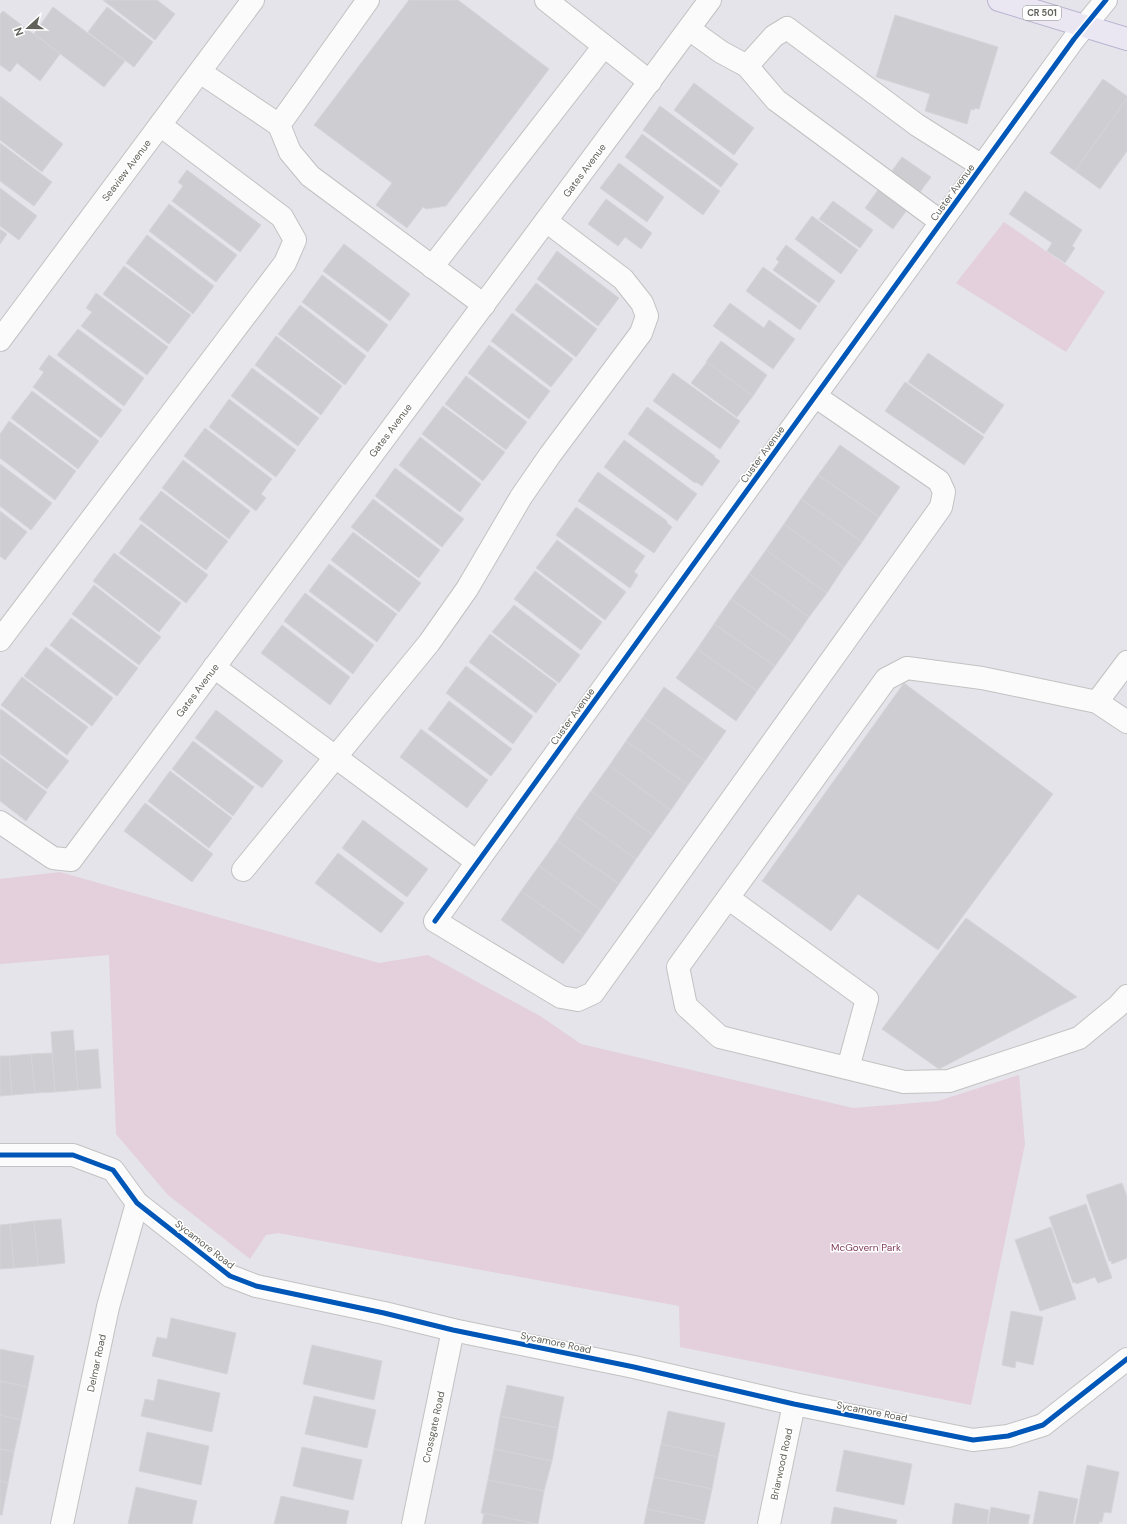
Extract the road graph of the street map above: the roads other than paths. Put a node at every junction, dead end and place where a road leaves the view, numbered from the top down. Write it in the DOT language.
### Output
graph roads {
  1 [pos="253,0"];
  2 [pos="368,0"];
  3 [pos="546,0"];
  4 [pos="710,0"];
  5 [pos="999,0"];
  6 [pos="1106,0"];
  7 [pos="1085,26"];
  8 [pos="689,29"];
  9 [pos="1127,39"];
  10 [pos="604,46"];
  11 [pos="747,66"];
  12 [pos="200,72"];
  13 [pos="650,82"];
  14 [pos="160,125"];
  15 [pos="279,125"];
  16 [pos="982,166"];
  17 [pos="546,221"];
  18 [pos="941,222"];
  19 [pos="432,267"];
  20 [pos="484,305"];
  21 [pos="0,340"];
  22 [pos="815,396"];
  23 [pos="0,640"];
  24 [pos="1127,662"];
  25 [pos="214,667"];
  26 [pos="1097,702"];
  27 [pos="1127,722"];
  28 [pos="336,758"];
  29 [pos="0,822"];
  30 [pos="477,862"];
  31 [pos="243,870"];
  32 [pos="728,898"];
  33 [pos="1127,996"];
  34 [pos="848,1068"];
  35 [pos="0,1155"];
  36 [pos="137,1203"];
  37 [pos="453,1330"];
  38 [pos="1127,1359"];
  39 [pos="794,1404"];
  40 [pos="62,1524"];
  41 [pos="413,1524"];
  42 [pos="769,1524"];
  1 -- 12 [label="street, Seaview Avenue"];
  2 -- 15 [label="street"];
  3 -- 10 [label="street"];
  4 -- 8 [label="street, Gates Avenue"];
  5 -- 7 [label="main road, CR 501"];
  6 -- 7 [label="street, Custer Avenue"];
  7 -- 9 [label="main road, CR 501"];
  7 -- 16 [label="street, Custer Avenue"];
  8 -- 11 [label="street"];
  8 -- 13 [label="street, Gates Avenue"];
  10 -- 13 [label="street"];
  10 -- 19 [label="street"];
  11 -- 16 [label="street"];
  11 -- 18 [label="street"];
  12 -- 14 [label="street, Seaview Avenue"];
  12 -- 15 [label="street"];
  13 -- 17 [label="street, Gates Avenue"];
  14 -- 21 [label="street, Seaview Avenue"];
  14 -- 23 [label="street"];
  15 -- 19 [label="street"];
  16 -- 18 [label="street, Custer Avenue"];
  17 -- 20 [label="street, Gates Avenue"];
  17 -- 28 [label="street"];
  18 -- 22 [label="street, Custer Avenue"];
  19 -- 20 [label="street"];
  20 -- 25 [label="street, Gates Avenue"];
  22 -- 30 [label="street, Custer Avenue"];
  22 -- 30 [label="street, Custer Avenue"];
  24 -- 26 [label="street"];
  25 -- 28 [label="street"];
  25 -- 29 [label="street, Gates Avenue"];
  26 -- 27 [label="street"];
  26 -- 32 [label="street"];
  28 -- 30 [label="street"];
  28 -- 31 [label="street"];
  32 -- 34 [label="street"];
  32 -- 34 [label="street"];
  33 -- 34 [label="street"];
  35 -- 36 [label="street, Sycamore Road"];
  36 -- 37 [label="street, Sycamore Road"];
  36 -- 40 [label="street, Delmar Road"];
  37 -- 39 [label="street, Sycamore Road"];
  37 -- 41 [label="street, Crossgate Road"];
  38 -- 39 [label="street, Sycamore Road"];
  39 -- 42 [label="street, Briarwood Road"];
}
